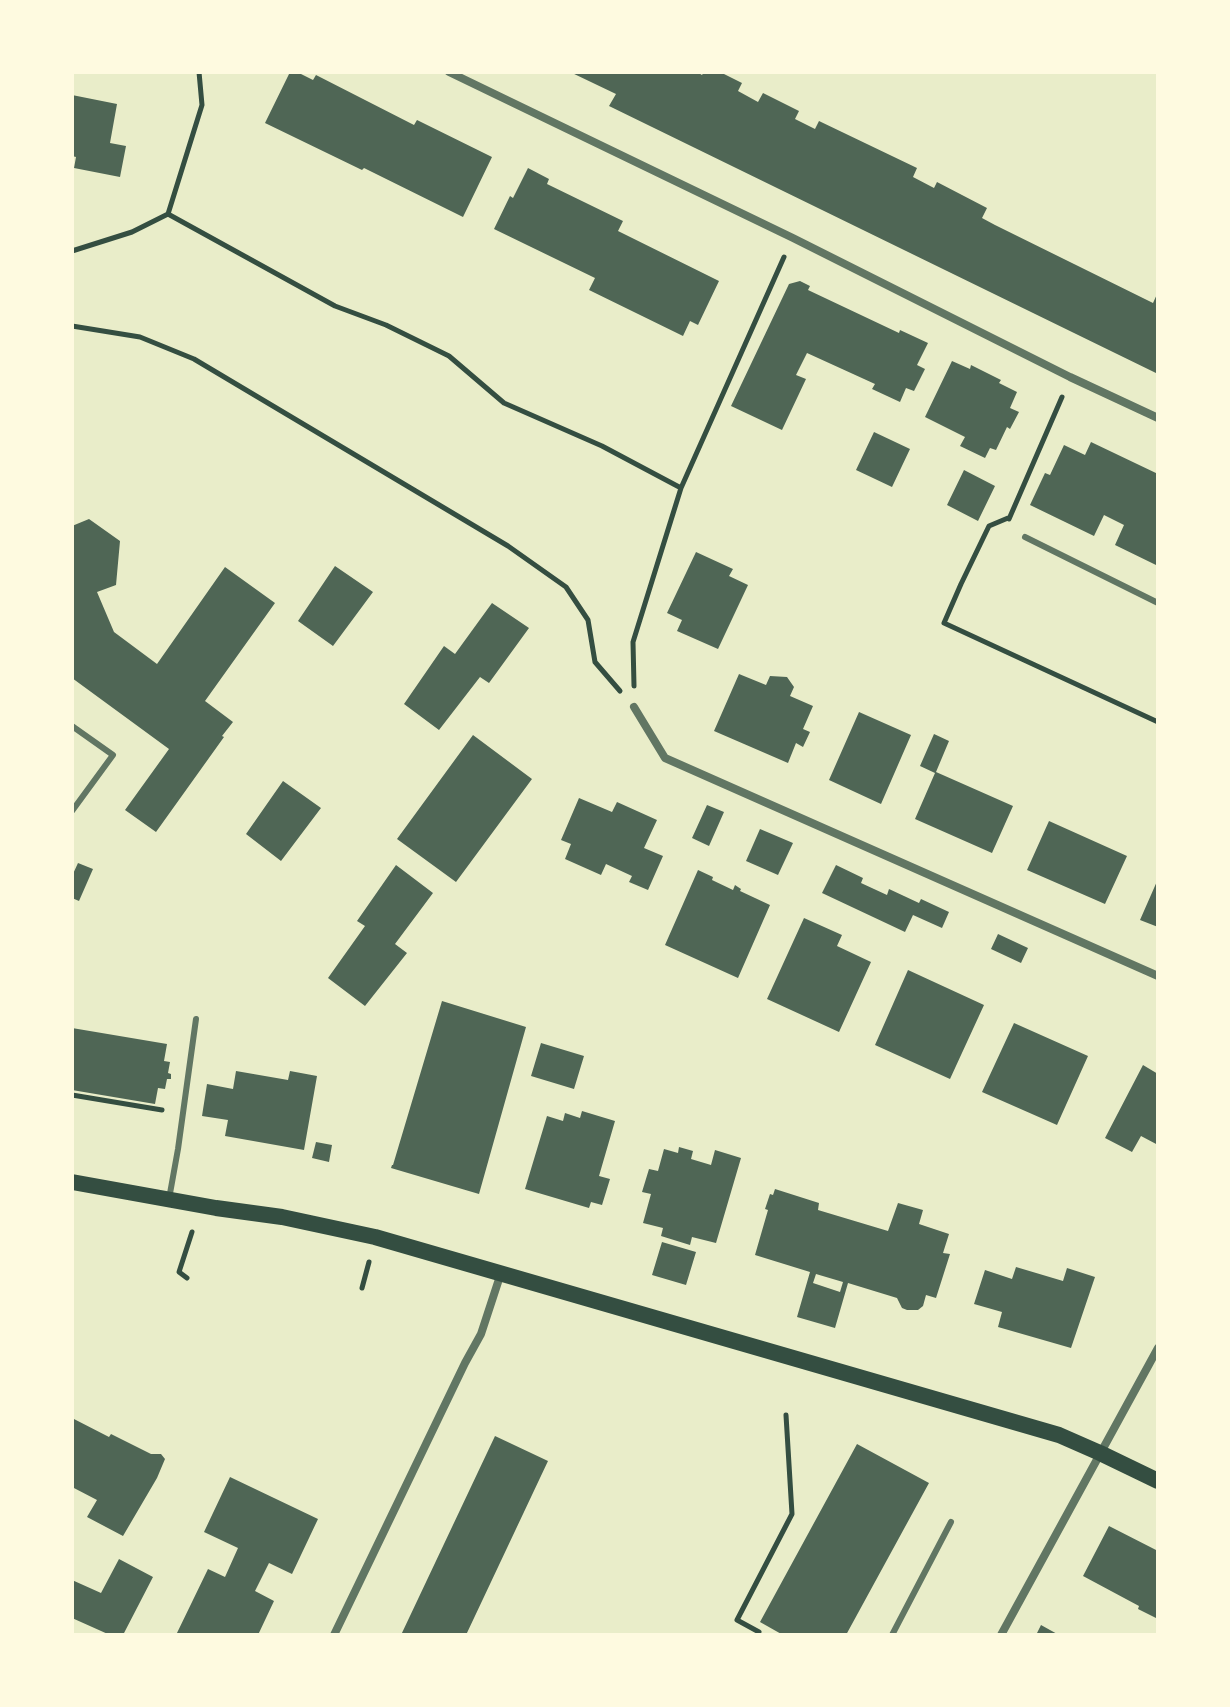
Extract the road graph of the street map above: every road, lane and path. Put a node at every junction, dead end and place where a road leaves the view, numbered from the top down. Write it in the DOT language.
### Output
graph roads {
  1 [pos="199,72"];
  2 [pos="449,72"];
  3 [pos="168,214"];
  4 [pos="793,238"];
  5 [pos="72,251"];
  6 [pos="72,326"];
  7 [pos="1070,377"];
  8 [pos="1158,418"];
  9 [pos="681,488"];
  10 [pos="1008,518"];
  11 [pos="1025,537"];
  12 [pos="1158,603"];
  13 [pos="634,707"];
  14 [pos="1158,722"];
  15 [pos="72,726"];
  16 [pos="72,811"];
  17 [pos="1158,976"];
  18 [pos="196,1019"];
  19 [pos="72,1095"];
  20 [pos="159,1109"];
  21 [pos="72,1182"];
  22 [pos="169,1199"];
  23 [pos="200,1205"];
  24 [pos="501,1272"];
  25 [pos="187,1278"];
  26 [pos="1158,1348"];
  27 [pos="786,1415"];
  28 [pos="1100,1453"];
  29 [pos="1158,1481"];
  30 [pos="951,1522"];
  31 [pos="759,1632"];
  32 [pos="334,1635"];
  33 [pos="892,1635"];
  34 [pos="1001,1635"];
  1 -- 3 [label="path"];
  2 -- 4 [label="street"];
  3 -- 5 [label="path"];
  3 -- 9 [label="path"];
  4 -- 7 [label="street"];
  4 -- 9 [label="path"];
  6 -- 13 [label="path"];
  7 -- 8 [label="street"];
  7 -- 10 [label="path"];
  9 -- 13 [label="path"];
  10 -- 11 [label="path"];
  10 -- 14 [label="path"];
  11 -- 12 [label="lane"];
  13 -- 17 [label="street"];
  15 -- 16 [label="lane"];
  18 -- 22 [label="lane"];
  19 -- 20 [label="path"];
  21 -- 22 [label="main road"];
  22 -- 23 [label="main road"];
  23 -- 24 [label="main road"];
  23 -- 25 [label="path"];
  24 -- 28 [label="main road"];
  24 -- 32 [label="street"];
  26 -- 28 [label="street"];
  27 -- 31 [label="path"];
  28 -- 29 [label="main road"];
  28 -- 34 [label="street"];
  30 -- 33 [label="lane"];
}
